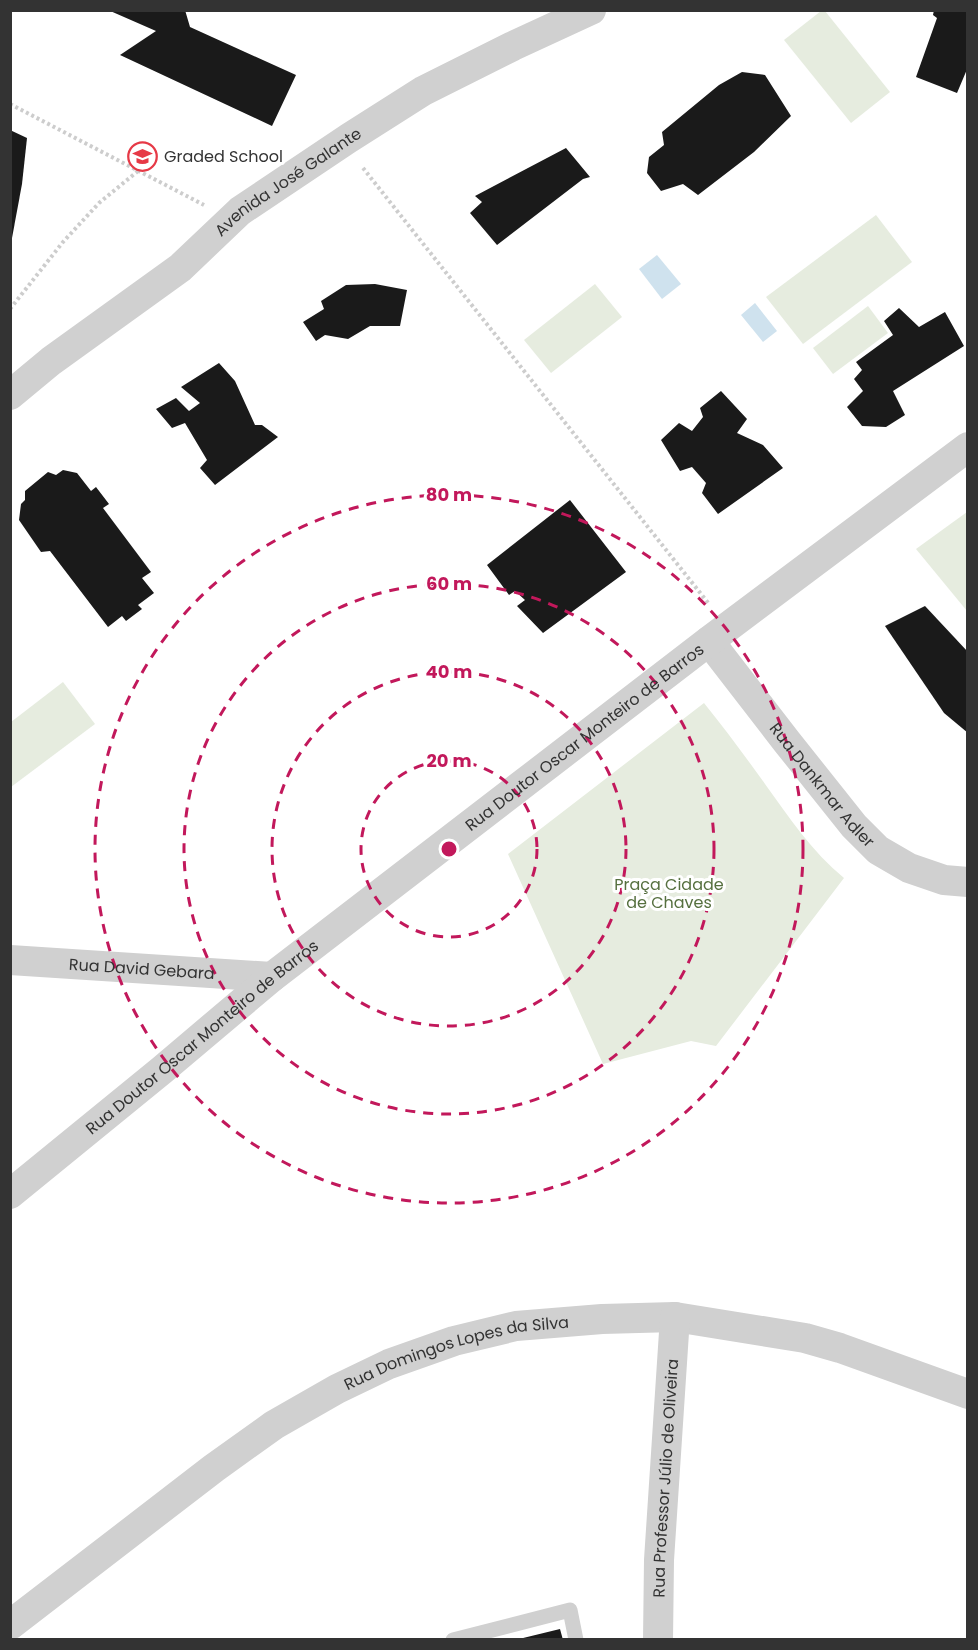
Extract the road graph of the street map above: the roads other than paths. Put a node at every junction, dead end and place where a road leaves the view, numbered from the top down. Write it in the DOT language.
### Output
graph roads {
  1 [pos="591,10"];
  2 [pos="10,395"];
  3 [pos="968,447"];
  4 [pos="718,635"];
  5 [pos="968,882"];
  6 [pos="10,960"];
  7 [pos="272,977"];
  8 [pos="10,1194"];
  9 [pos="675,1317"];
  10 [pos="968,1394"];
  11 [pos="10,1599"];
  12 [pos="40,1602"];
  13 [pos="10,1625"];
  14 [pos="453,1640"];
  15 [pos="576,1640"];
  16 [pos="658,1640"];
  1 -- 2 [label="street, Avenida José Galante"];
  3 -- 4 [label="street, Rua Doutor Oscar Monteiro de Barros"];
  4 -- 5 [label="street, Rua Dankmar Adler"];
  4 -- 7 [label="street, Rua Doutor Oscar Monteiro de Barros"];
  6 -- 7 [label="street, Rua David Gebara"];
  7 -- 8 [label="street, Rua Doutor Oscar Monteiro de Barros"];
  9 -- 10 [label="street, Rua Domingos Lopes da Silva"];
  9 -- 12 [label="street, Rua Domingos Lopes da Silva"];
  9 -- 16 [label="street, Rua Professor Júlio de Oliveira"];
  11 -- 12 [label="street"];
  12 -- 13 [label="street, Rua Domingos Lopes da Silva"];
  14 -- 15 [label="lane"];
}
